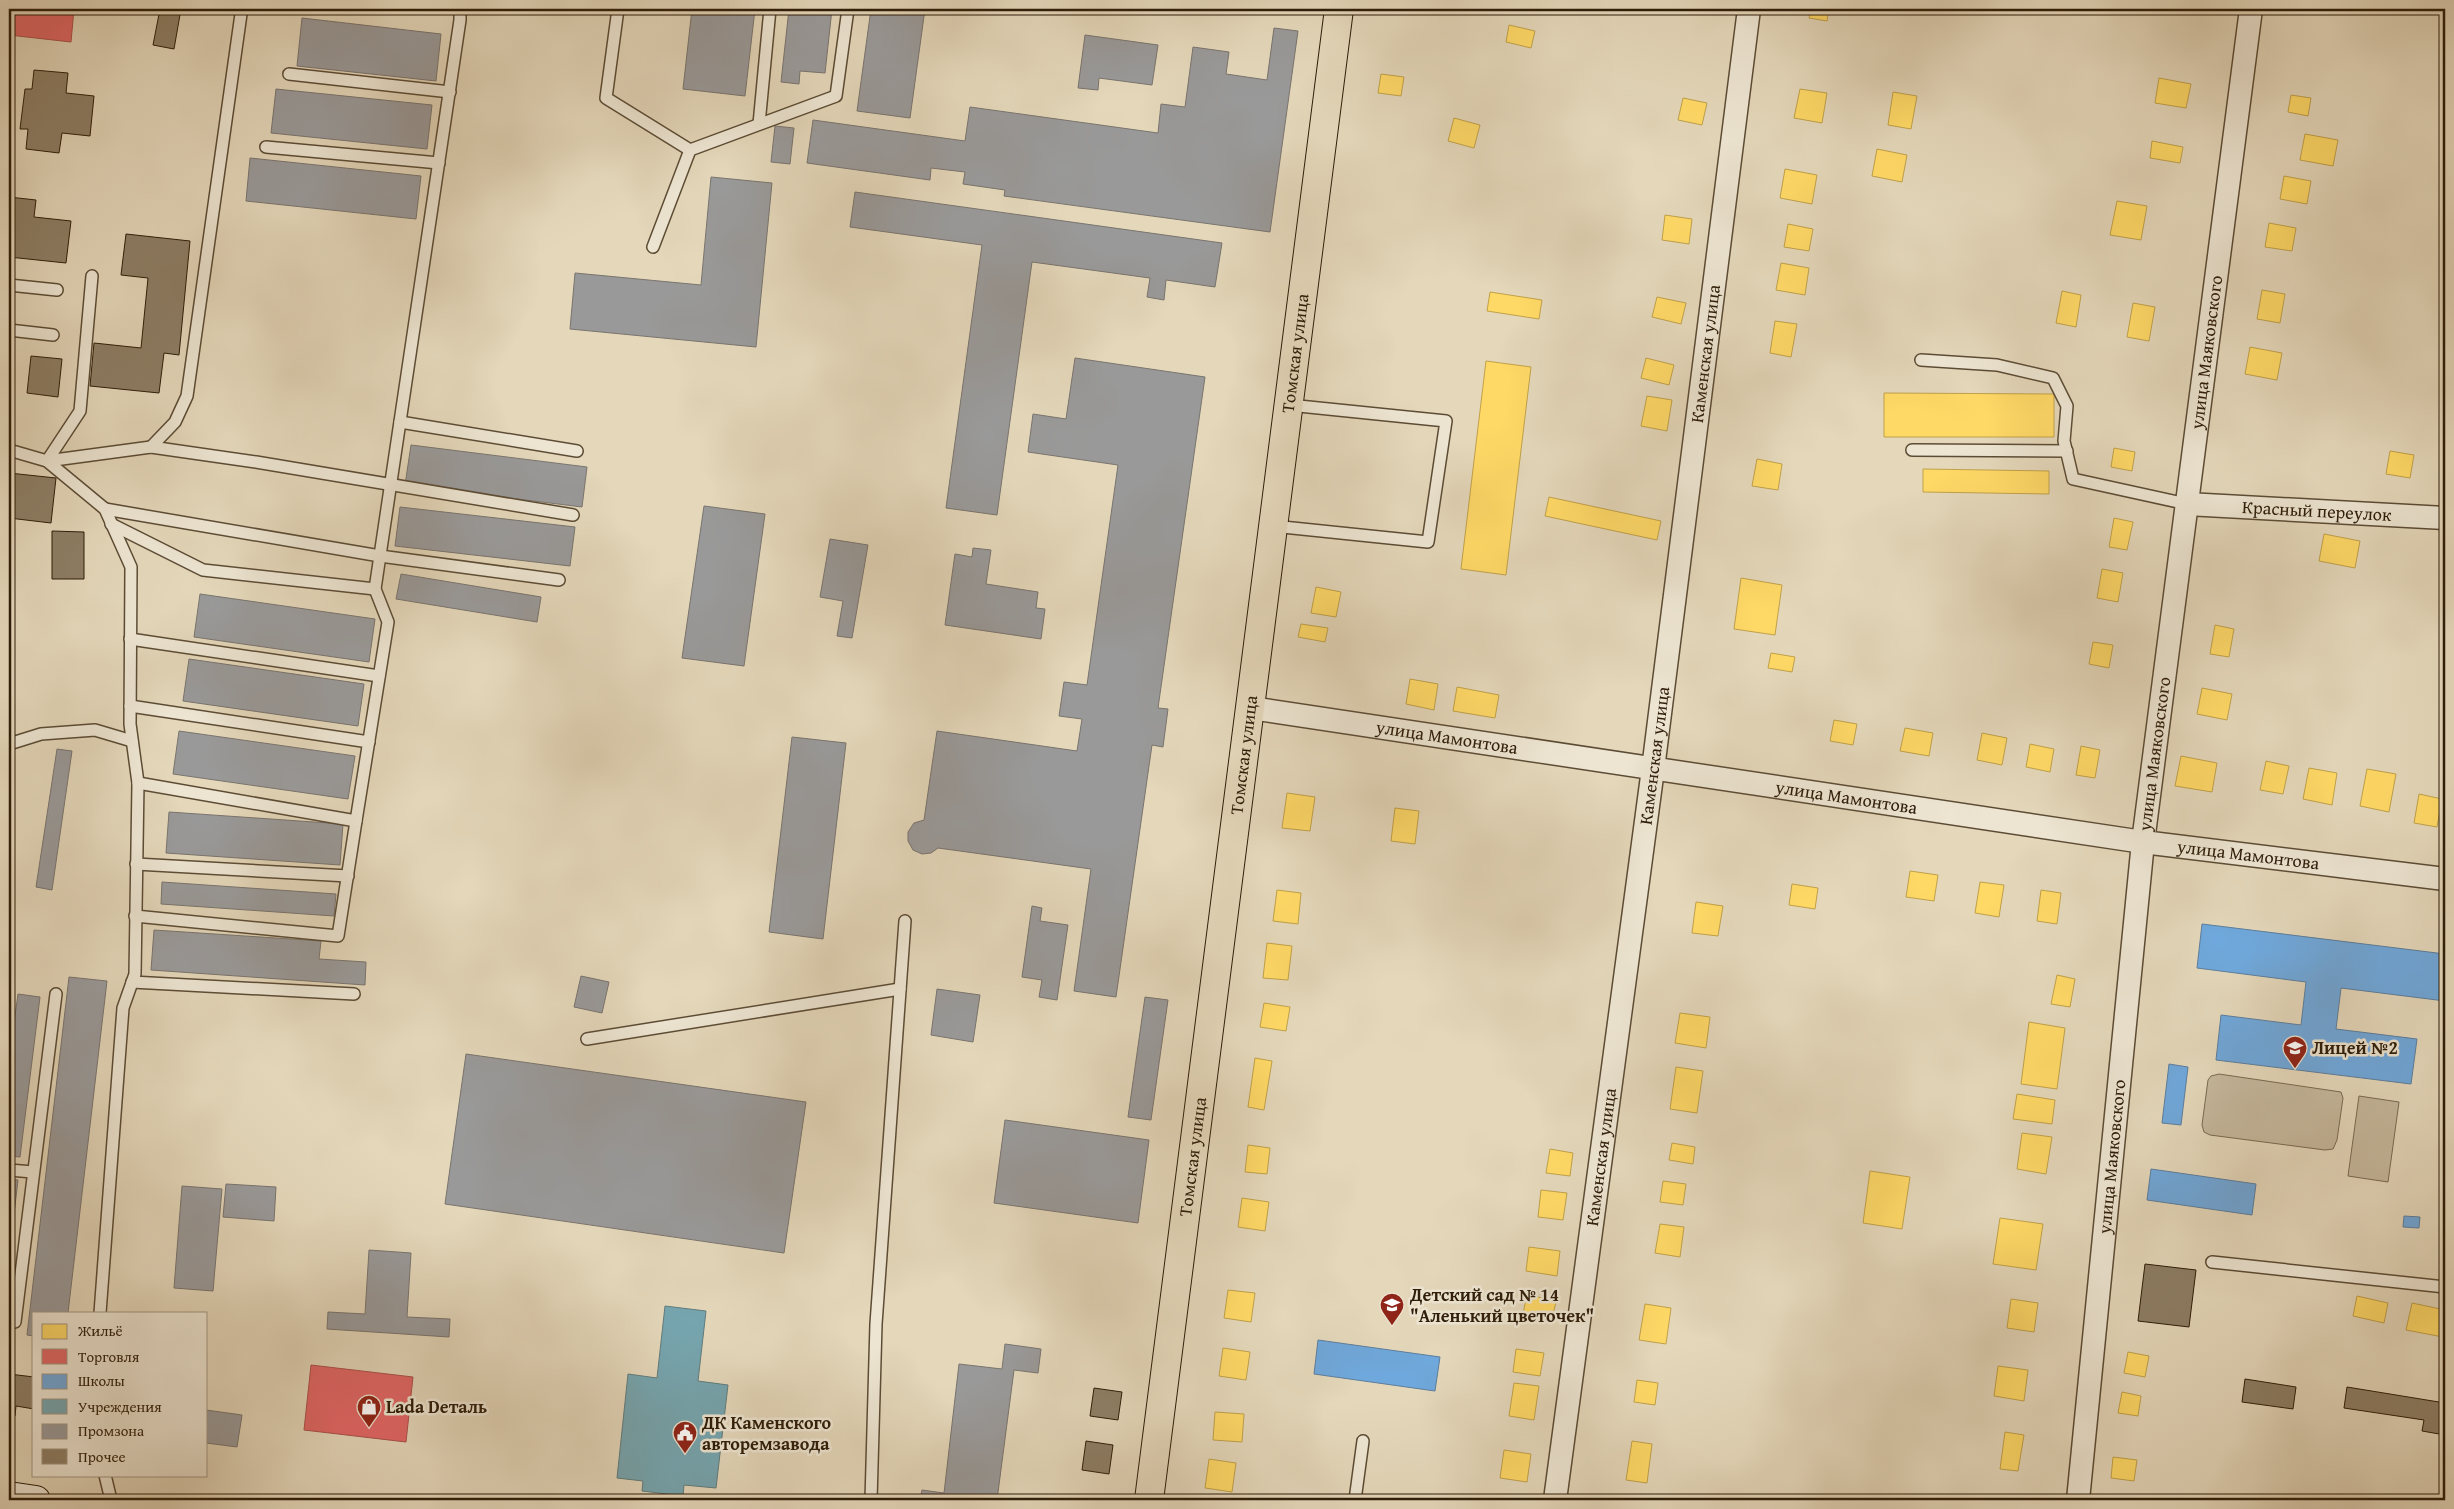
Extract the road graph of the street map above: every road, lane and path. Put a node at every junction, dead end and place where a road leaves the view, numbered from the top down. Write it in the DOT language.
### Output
graph roads {
  1 [pos="240,9"];
  2 [pos="460,9"];
  3 [pos="618,9"];
  4 [pos="770,9"];
  5 [pos="848,9"];
  6 [pos="1340,9"];
  7 [pos="1748,9"];
  8 [pos="2251,9"];
  9 [pos="289,74"];
  10 [pos="450,92"];
  11 [pos="759,124"];
  12 [pos="266,147"];
  13 [pos="690,150"];
  14 [pos="439,163"];
  15 [pos="653,247"];
  16 [pos="92,276"];
  17 [pos="9,285"];
  18 [pos="57,290"];
  19 [pos="9,330"];
  20 [pos="53,335"];
  21 [pos="1922,360"];
  22 [pos="1288,405"];
  23 [pos="400,422"];
  24 [pos="151,447"];
  25 [pos="9,450"];
  26 [pos="1912,450"];
  27 [pos="577,451"];
  28 [pos="2067,451"];
  29 [pos="47,461"];
  30 [pos="391,484"];
  31 [pos="2187,504"];
  32 [pos="104,509"];
  33 [pos="573,515"];
  34 [pos="2445,518"];
  35 [pos="111,524"];
  36 [pos="1273,526"];
  37 [pos="380,556"];
  38 [pos="559,580"];
  39 [pos="375,589"];
  40 [pos="130,639"];
  41 [pos="379,676"];
  42 [pos="130,706"];
  43 [pos="1251,708"];
  44 [pos="132,741"];
  45 [pos="368,742"];
  46 [pos="9,744"];
  47 [pos="1653,769"];
  48 [pos="138,783"];
  49 [pos="356,821"];
  50 [pos="2143,842"];
  51 [pos="136,864"];
  52 [pos="348,876"];
  53 [pos="2445,879"];
  54 [pos="136,916"];
  55 [pos="905,921"];
  56 [pos="132,982"];
  57 [pos="900,989"];
  58 [pos="56,994"];
  59 [pos="354,994"];
  60 [pos="587,1039"];
  61 [pos="9,1170"];
  62 [pos="33,1172"];
  63 [pos="2212,1262"];
  64 [pos="2445,1287"];
  65 [pos="100,1312"];
  66 [pos="16,1322"];
  67 [pos="1363,1441"];
  68 [pos="105,1476"];
  69 [pos="9,1496"];
  70 [pos="36,1500"];
  71 [pos="111,1500"];
  72 [pos="871,1500"];
  73 [pos="1148,1500"];
  74 [pos="1356,1500"];
  75 [pos="1555,1500"];
  76 [pos="2078,1500"];
  1 -- 24 [label="lane"];
  2 -- 10 [label="lane"];
  3 -- 13 [label="lane"];
  4 -- 11 [label="lane"];
  5 -- 11 [label="lane"];
  6 -- 22 [label="main road, Томская улица"];
  7 -- 47 [label="street, Каменская улица"];
  8 -- 31 [label="street, улица Маяковского"];
  9 -- 10 [label="lane"];
  10 -- 14 [label="lane"];
  11 -- 13 [label="lane"];
  12 -- 14 [label="lane"];
  13 -- 15 [label="lane"];
  14 -- 23 [label="lane"];
  16 -- 29 [label="lane"];
  17 -- 18 [label="lane"];
  19 -- 20 [label="lane"];
  21 -- 28 [label="lane"];
  22 -- 36 [label="main road, Томская улица"];
  22 -- 36 [label="lane"];
  23 -- 27 [label="lane"];
  23 -- 30 [label="lane"];
  24 -- 29 [label="lane"];
  24 -- 30 [label="lane"];
  25 -- 29 [label="lane"];
  26 -- 28 [label="lane"];
  28 -- 31 [label="lane"];
  29 -- 32 [label="lane"];
  30 -- 33 [label="lane"];
  30 -- 37 [label="lane"];
  31 -- 34 [label="street, Красный переулок"];
  31 -- 50 [label="street, улица Маяковского"];
  32 -- 35 [label="lane"];
  32 -- 37 [label="lane"];
  35 -- 39 [label="lane"];
  35 -- 40 [label="lane"];
  36 -- 43 [label="main road, Томская улица"];
  37 -- 38 [label="lane"];
  37 -- 39 [label="lane"];
  39 -- 41 [label="lane"];
  40 -- 41 [label="lane"];
  40 -- 42 [label="lane"];
  41 -- 45 [label="lane"];
  42 -- 44 [label="lane"];
  42 -- 45 [label="lane"];
  43 -- 47 [label="street, улица Мамонтова"];
  43 -- 73 [label="main road, Томская улица"];
  44 -- 46 [label="lane"];
  44 -- 48 [label="lane"];
  45 -- 49 [label="lane"];
  47 -- 50 [label="street, улица Мамонтова"];
  47 -- 75 [label="street, Каменская улица"];
  48 -- 49 [label="lane"];
  48 -- 51 [label="lane"];
  49 -- 52 [label="lane"];
  50 -- 53 [label="street, улица Мамонтова"];
  50 -- 76 [label="street, улица Маяковского"];
  51 -- 52 [label="lane"];
  51 -- 54 [label="lane"];
  52 -- 54 [label="lane"];
  54 -- 56 [label="lane"];
  55 -- 57 [label="lane"];
  56 -- 59 [label="lane"];
  56 -- 65 [label="lane"];
  57 -- 60 [label="lane"];
  57 -- 72 [label="lane"];
  58 -- 62 [label="lane"];
  61 -- 62 [label="lane"];
  62 -- 66 [label="lane"];
  63 -- 64 [label="lane"];
  67 -- 74 [label="lane"];
  68 -- 71 [label="lane"];
  69 -- 70 [label="street"];
}
